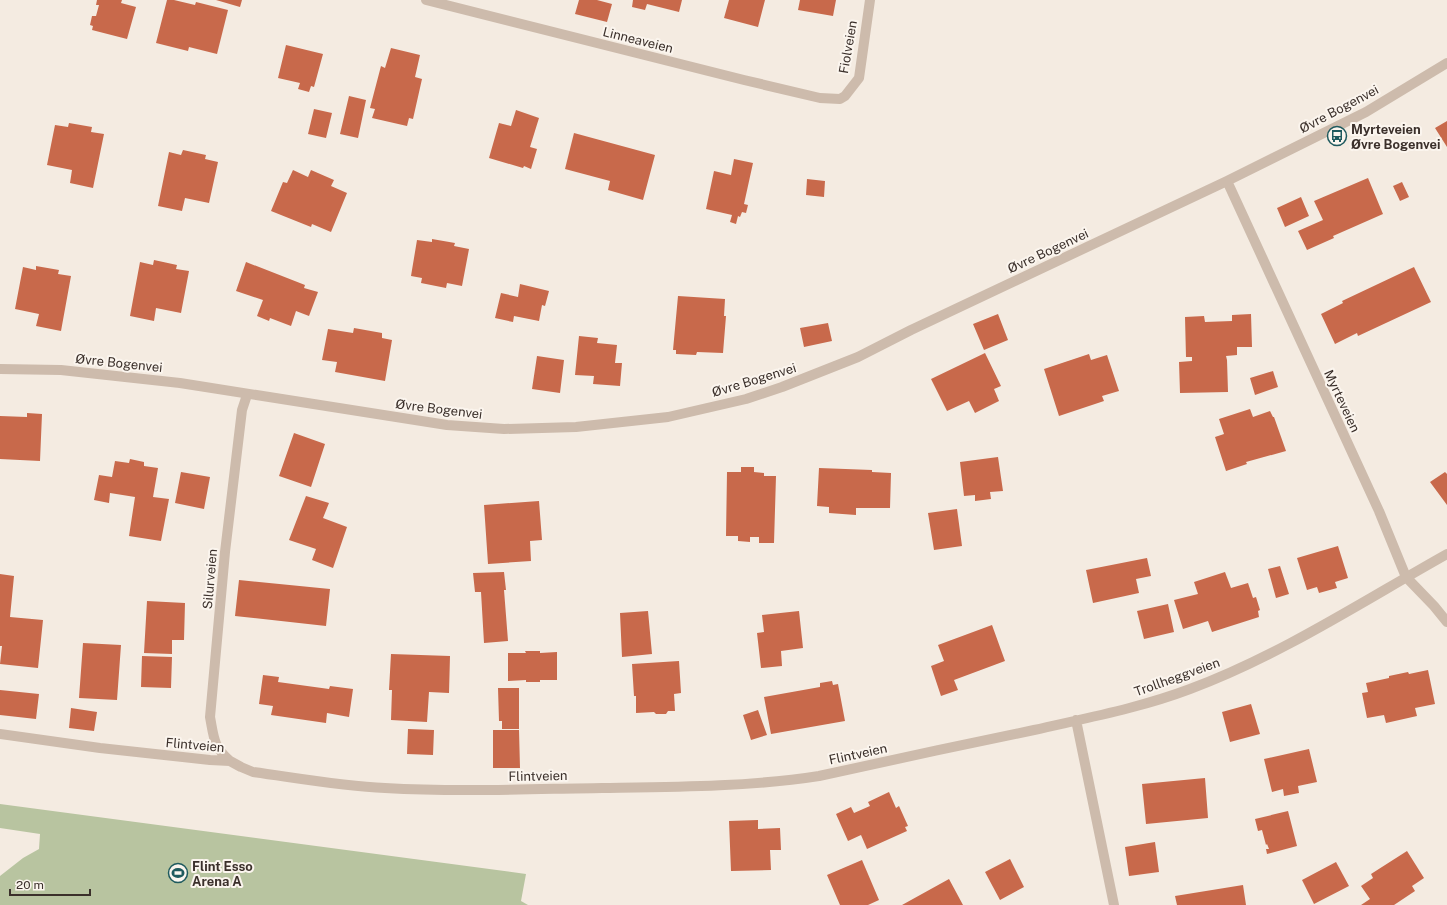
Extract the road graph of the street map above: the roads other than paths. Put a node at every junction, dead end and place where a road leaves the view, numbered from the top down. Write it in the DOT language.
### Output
graph roads {
  1 [pos="426,0"];
  2 [pos="870,0"];
  3 [pos="1447,63"];
  4 [pos="845,96"];
  5 [pos="1227,181"];
  6 [pos="0,369"];
  7 [pos="247,395"];
  8 [pos="1447,554"];
  9 [pos="1406,577"];
  10 [pos="1447,622"];
  11 [pos="1076,720"];
  12 [pos="0,734"];
  13 [pos="230,761"];
  14 [pos="1114,905"];
  1 -- 4 [label="street, Linneaveien"];
  2 -- 4 [label="street, Fiolveien"];
  3 -- 5 [label="street, Øvre Bogenvei"];
  5 -- 7 [label="street, Øvre Bogenvei"];
  5 -- 9 [label="street, Myrteveien"];
  6 -- 7 [label="street, Øvre Bogenvei"];
  7 -- 13 [label="street, Silurveien"];
  8 -- 9 [label="street, Trollheggveien"];
  9 -- 10 [label="street, Myrteveien"];
  9 -- 11 [label="street, Trollheggveien"];
  11 -- 13 [label="street, Flintveien"];
  11 -- 14 [label="street"];
  12 -- 13 [label="street, Flintveien"];
}
